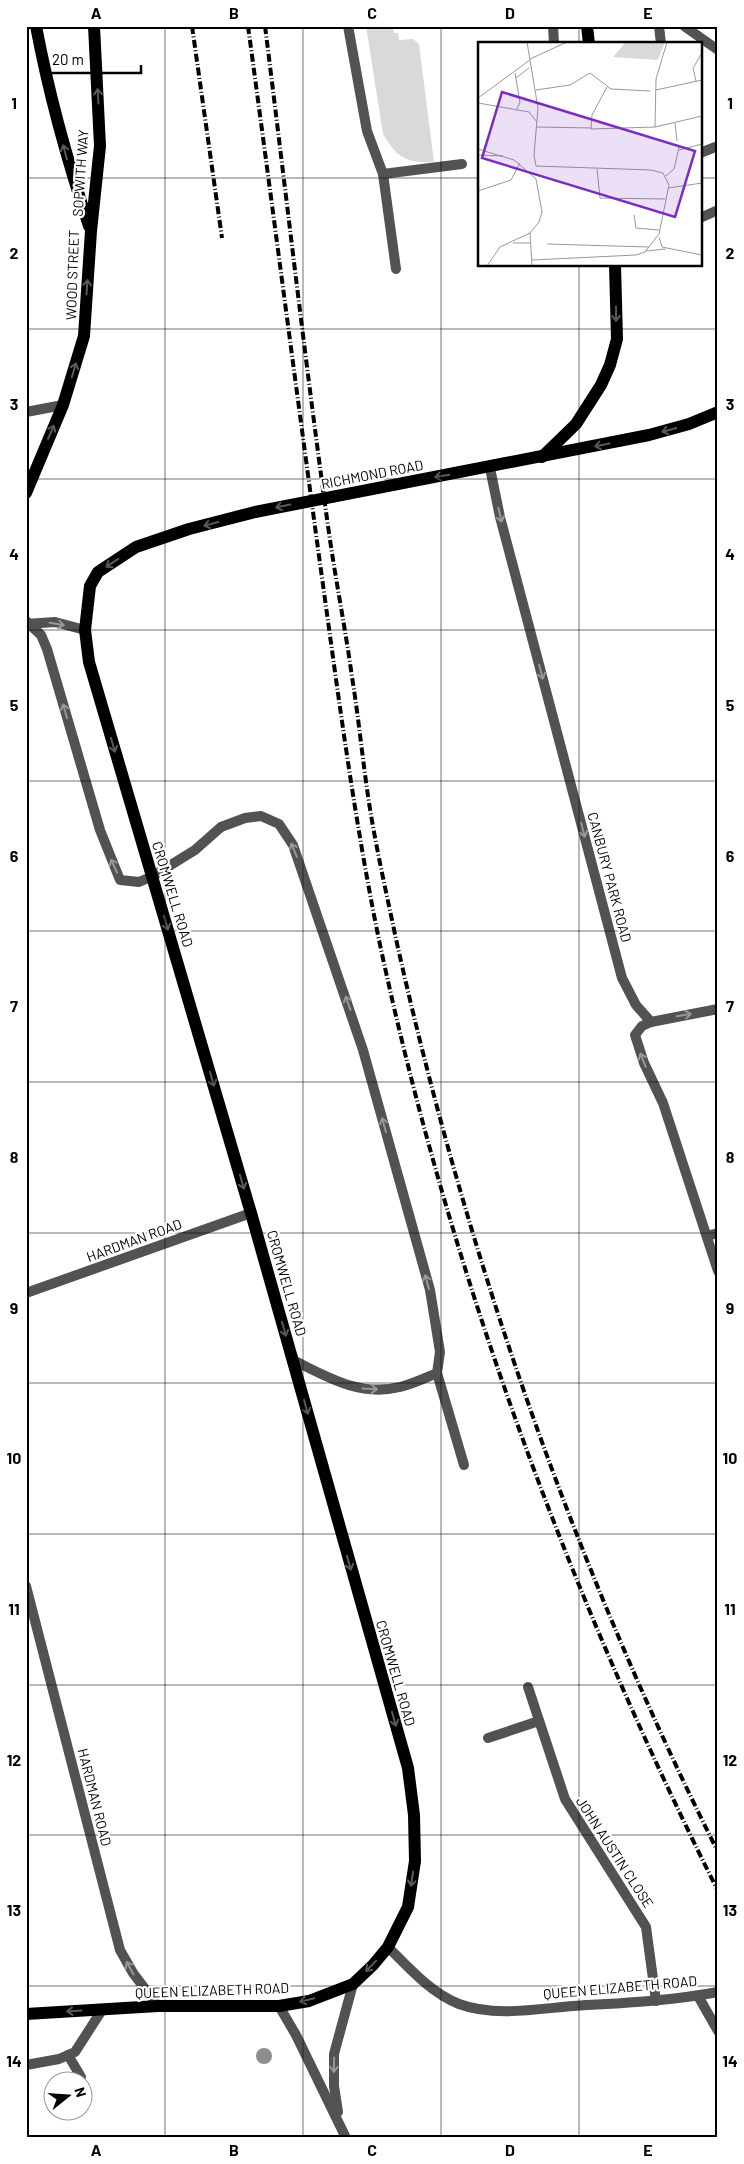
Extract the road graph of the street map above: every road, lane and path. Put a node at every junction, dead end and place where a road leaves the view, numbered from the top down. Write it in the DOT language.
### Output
graph roads {
  1 [pos="36,26"];
  2 [pos="94,26"];
  3 [pos="348,26"];
  4 [pos="552,26"];
  5 [pos="587,26"];
  6 [pos="659,26"];
  7 [pos="684,26"];
  8 [pos="554,42"];
  9 [pos="589,42"];
  10 [pos="661,42"];
  11 [pos="718,50"];
  12 [pos="718,146"];
  13 [pos="702,153"];
  14 [pos="462,164"];
  15 [pos="383,174"];
  16 [pos="718,210"];
  17 [pos="702,217"];
  18 [pos="91,231"];
  19 [pos="615,266"];
  20 [pos="396,269"];
  21 [pos="63,405"];
  22 [pos="26,412"];
  23 [pos="718,412"];
  24 [pos="542,457"];
  25 [pos="490,468"];
  26 [pos="26,492"];
  27 [pos="27,623"];
  28 [pos="85,630"];
  29 [pos="153,876"];
  30 [pos="718,1009"];
  31 [pos="651,1022"];
  32 [pos="251,1213"];
  33 [pos="718,1233"];
  34 [pos="707,1236"];
  35 [pos="718,1271"];
  36 [pos="26,1293"];
  37 [pos="292,1360"];
  38 [pos="437,1373"];
  39 [pos="464,1465"];
  40 [pos="26,1586"];
  41 [pos="528,1687"];
  42 [pos="539,1721"];
  43 [pos="488,1738"];
  44 [pos="388,1946"];
  45 [pos="353,1984"];
  46 [pos="718,1992"];
  47 [pos="698,1996"];
  48 [pos="656,2001"];
  49 [pos="158,2006"];
  50 [pos="279,2006"];
  51 [pos="102,2010"];
  52 [pos="26,2014"];
  53 [pos="718,2032"];
  54 [pos="68,2055"];
  55 [pos="26,2065"];
  56 [pos="78,2072"];
  57 [pos="339,2121"];
  58 [pos="346,2138"];
  18 -- 1 [label="main road, WOOD STREET, one-way"];
  18 -- 2 [label="main road, SOPWITH WAY, one-way"];
  3 -- 15 [label="street"];
  4 -- 8 [label="street"];
  5 -- 9 [label="main road"];
  6 -- 10 [label="street"];
  7 -- 11 [label="street"];
  12 -- 13 [label="street"];
  14 -- 15 [label="street"];
  15 -- 20 [label="street"];
  16 -- 17 [label="street"];
  21 -- 18 [label="main road, WOOD STREET, one-way"];
  19 -- 24 [label="main road, one-way"];
  21 -- 22 [label="street"];
  26 -- 21 [label="main road, WOOD STREET, one-way"];
  23 -- 24 [label="main road, RICHMOND ROAD, one-way"];
  24 -- 25 [label="main road, RICHMOND ROAD"];
  25 -- 28 [label="main road, RICHMOND ROAD, one-way"];
  25 -- 31 [label="street, CANBURY PARK ROAD, one-way"];
  27 -- 28 [label="street, one-way"];
  29 -- 27 [label="street, one-way"];
  28 -- 29 [label="main road, CROMWELL ROAD, one-way"];
  29 -- 32 [label="main road, CROMWELL ROAD, one-way"];
  38 -- 29 [label="street, one-way"];
  31 -- 30 [label="street, one-way"];
  34 -- 31 [label="street, one-way"];
  32 -- 36 [label="street, HARDMAN ROAD"];
  32 -- 37 [label="main road, CROMWELL ROAD, one-way"];
  33 -- 34 [label="street"];
  34 -- 35 [label="street"];
  37 -- 38 [label="street, one-way"];
  37 -- 44 [label="main road, CROMWELL ROAD, one-way"];
  38 -- 39 [label="street"];
  49 -- 40 [label="street, HARDMAN ROAD, one-way"];
  41 -- 42 [label="street, JOHN AUSTIN CLOSE"];
  42 -- 43 [label="street"];
  42 -- 48 [label="street, JOHN AUSTIN CLOSE"];
  44 -- 45 [label="main road, QUEEN ELIZABETH ROAD, one-way"];
  44 -- 48 [label="street, QUEEN ELIZABETH ROAD"];
  45 -- 50 [label="main road, QUEEN ELIZABETH ROAD, one-way"];
  45 -- 57 [label="street, one-way"];
  46 -- 47 [label="street, QUEEN ELIZABETH ROAD"];
  47 -- 48 [label="street, QUEEN ELIZABETH ROAD"];
  47 -- 53 [label="street"];
  49 -- 50 [label="main road, QUEEN ELIZABETH ROAD"];
  49 -- 51 [label="main road, QUEEN ELIZABETH ROAD"];
  50 -- 57 [label="street"];
  51 -- 52 [label="main road, QUEEN ELIZABETH ROAD, one-way"];
  51 -- 54 [label="street"];
  54 -- 55 [label="street"];
  54 -- 56 [label="street"];
  57 -- 58 [label="street"];
}
